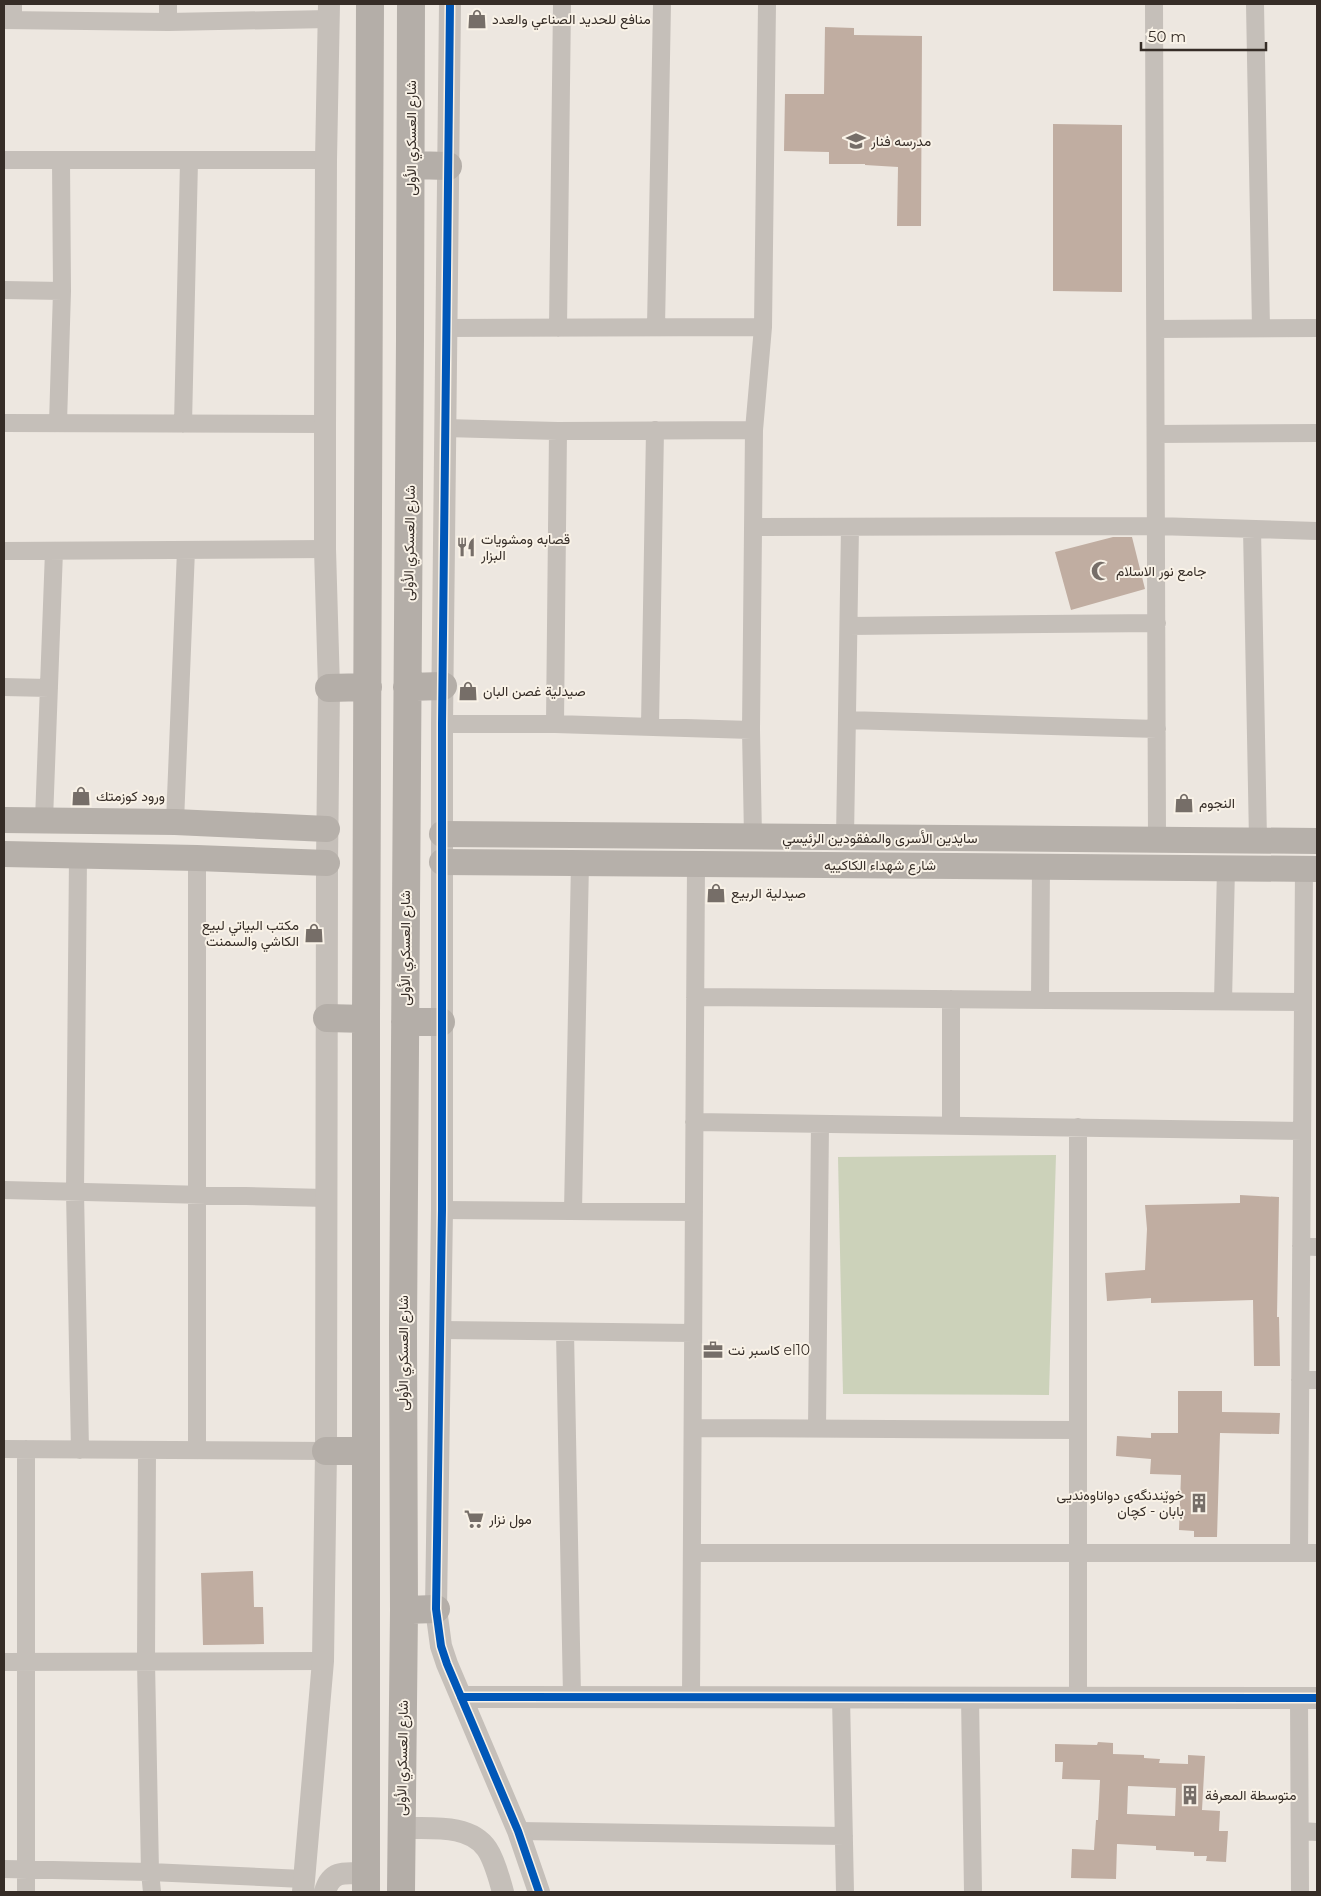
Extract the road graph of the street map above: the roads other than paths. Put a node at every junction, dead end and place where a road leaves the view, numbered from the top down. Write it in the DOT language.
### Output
graph roads {
  1 [pos="168,4"];
  2 [pos="370,4"];
  3 [pos="411,4"];
  4 [pos="450,4"];
  5 [pos="562,4"];
  6 [pos="662,4"];
  7 [pos="767,4"];
  8 [pos="1154,4"];
  9 [pos="1255,4"];
  10 [pos="329,12"];
  11 [pos="10,14"];
  12 [pos="168,22"];
  13 [pos="4,160"];
  14 [pos="326,160"];
  15 [pos="61,161"];
  16 [pos="189,161"];
  17 [pos="411,165"];
  18 [pos="448,166"];
  19 [pos="4,290"];
  20 [pos="62,291"];
  21 [pos="656,327"];
  22 [pos="762,327"];
  23 [pos="446,328"];
  24 [pos="558,328"];
  25 [pos="1156,328"];
  26 [pos="1261,328"];
  27 [pos="1317,328"];
  28 [pos="4,423"];
  29 [pos="58,423"];
  30 [pos="183,424"];
  31 [pos="325,424"];
  32 [pos="445,428"];
  33 [pos="655,430"];
  34 [pos="754,430"];
  35 [pos="558,431"];
  36 [pos="1317,433"];
  37 [pos="1156,434"];
  38 [pos="1156,526"];
  39 [pos="753,527"];
  40 [pos="850,527"];
  41 [pos="1252,529"];
  42 [pos="1317,530"];
  43 [pos="325,549"];
  44 [pos="186,550"];
  45 [pos="4,551"];
  46 [pos="54,551"];
  47 [pos="1156,623"];
  48 [pos="849,626"];
  49 [pos="4,686"];
  50 [pos="442,686"];
  51 [pos="368,687"];
  52 [pos="407,687"];
  53 [pos="49,688"];
  54 [pos="329,688"];
  55 [pos="846,720"];
  56 [pos="442,724"];
  57 [pos="555,724"];
  58 [pos="650,726"];
  59 [pos="1157,728"];
  60 [pos="751,730"];
  61 [pos="4,820"];
  62 [pos="44,820"];
  63 [pos="175,822"];
  64 [pos="230,824"];
  65 [pos="327,829"];
  66 [pos="367,830"];
  67 [pos="406,830"];
  68 [pos="442,834"];
  69 [pos="753,837"];
  70 [pos="845,838"];
  71 [pos="1157,840"];
  72 [pos="1258,840"];
  73 [pos="1317,841"];
  74 [pos="4,854"];
  75 [pos="78,856"];
  76 [pos="197,858"];
  77 [pos="227,859"];
  78 [pos="442,862"];
  79 [pos="327,863"];
  80 [pos="580,863"];
  81 [pos="696,864"];
  82 [pos="366,866"];
  83 [pos="1041,866"];
  84 [pos="406,868"];
  85 [pos="1226,868"];
  86 [pos="1311,868"];
  87 [pos="695,997"];
  88 [pos="951,999"];
  89 [pos="1040,1000"];
  90 [pos="1223,1001"];
  91 [pos="1303,1002"];
  92 [pos="327,1018"];
  93 [pos="366,1019"];
  94 [pos="405,1022"];
  95 [pos="441,1022"];
  96 [pos="694,1122"];
  97 [pos="820,1124"];
  98 [pos="951,1125"];
  99 [pos="1078,1127"];
  100 [pos="1302,1131"];
  101 [pos="4,1190"];
  102 [pos="75,1192"];
  103 [pos="198,1195"];
  104 [pos="326,1198"];
  105 [pos="442,1210"];
  106 [pos="573,1211"];
  107 [pos="694,1212"];
  108 [pos="1309,1247"];
  109 [pos="441,1330"];
  110 [pos="566,1332"];
  111 [pos="693,1333"];
  112 [pos="1309,1380"];
  113 [pos="693,1428"];
  114 [pos="817,1429"];
  115 [pos="1078,1430"];
  116 [pos="4,1449"];
  117 [pos="26,1449"];
  118 [pos="80,1450"];
  119 [pos="147,1450"];
  120 [pos="197,1450"];
  121 [pos="326,1451"];
  122 [pos="365,1451"];
  123 [pos="692,1552"];
  124 [pos="1078,1553"];
  125 [pos="1299,1553"];
  126 [pos="1317,1553"];
  127 [pos="436,1609"];
  128 [pos="404,1610"];
  129 [pos="323,1661"];
  130 [pos="4,1662"];
  131 [pos="146,1662"];
  132 [pos="26,1663"];
  133 [pos="572,1696"];
  134 [pos="691,1696"];
  135 [pos="461,1697"];
  136 [pos="841,1697"];
  137 [pos="970,1697"];
  138 [pos="1078,1698"];
  139 [pos="1308,1698"];
  140 [pos="401,1828"];
  141 [pos="518,1831"];
  142 [pos="1309,1831"];
  143 [pos="844,1836"];
  144 [pos="4,1869"];
  145 [pos="26,1869"];
  146 [pos="150,1872"];
  147 [pos="366,1883"];
  148 [pos="303,1886"];
  149 [pos="26,1892"];
  150 [pos="152,1892"];
  151 [pos="325,1892"];
  152 [pos="401,1892"];
  153 [pos="503,1892"];
  154 [pos="539,1892"];
  155 [pos="845,1892"];
  156 [pos="973,1892"];
  157 [pos="1300,1892"];
  1 -- 12 [label="street"];
  2 -- 51 [label="main road"];
  3 -- 17 [label="main road, شارع العسكري الأولى"];
  4 -- 18 [label="street"];
  5 -- 24 [label="street"];
  6 -- 21 [label="street"];
  7 -- 22 [label="street"];
  8 -- 25 [label="street"];
  9 -- 26 [label="street"];
  10 -- 12 [label="street"];
  10 -- 14 [label="street"];
  11 -- 12 [label="street"];
  13 -- 15 [label="street"];
  14 -- 16 [label="street"];
  14 -- 31 [label="street"];
  15 -- 16 [label="street"];
  15 -- 20 [label="street"];
  16 -- 30 [label="street"];
  17 -- 18 [label="main road"];
  17 -- 52 [label="main road, شارع العسكري الأولى"];
  18 -- 23 [label="street"];
  19 -- 20 [label="street"];
  20 -- 29 [label="street"];
  21 -- 22 [label="street"];
  21 -- 24 [label="street"];
  22 -- 34 [label="street"];
  23 -- 24 [label="street"];
  23 -- 32 [label="street"];
  25 -- 26 [label="street"];
  25 -- 37 [label="street"];
  26 -- 27 [label="street"];
  28 -- 29 [label="street"];
  29 -- 30 [label="street"];
  30 -- 31 [label="street"];
  31 -- 43 [label="street"];
  32 -- 35 [label="street"];
  32 -- 50 [label="street"];
  33 -- 34 [label="street"];
  33 -- 35 [label="street"];
  33 -- 58 [label="street"];
  34 -- 39 [label="street"];
  35 -- 57 [label="street"];
  36 -- 37 [label="street"];
  37 -- 38 [label="street"];
  38 -- 40 [label="street"];
  38 -- 41 [label="street"];
  38 -- 47 [label="street"];
  39 -- 40 [label="street"];
  39 -- 60 [label="street"];
  40 -- 48 [label="street"];
  41 -- 42 [label="street"];
  41 -- 72 [label="street"];
  43 -- 44 [label="street"];
  43 -- 54 [label="street"];
  44 -- 46 [label="street"];
  44 -- 63 [label="street"];
  45 -- 46 [label="street"];
  46 -- 53 [label="street"];
  47 -- 48 [label="street"];
  47 -- 59 [label="street"];
  48 -- 55 [label="street"];
  49 -- 53 [label="street"];
  50 -- 52 [label="main road"];
  50 -- 56 [label="street"];
  51 -- 54 [label="main road"];
  51 -- 66 [label="main road"];
  52 -- 67 [label="main road, شارع العسكري الأولى"];
  53 -- 62 [label="street"];
  54 -- 65 [label="street"];
  55 -- 59 [label="street"];
  55 -- 70 [label="street"];
  56 -- 57 [label="street"];
  56 -- 68 [label="street"];
  57 -- 58 [label="street"];
  58 -- 60 [label="street"];
  59 -- 71 [label="street"];
  60 -- 69 [label="street"];
  61 -- 62 [label="main road"];
  62 -- 63 [label="main road"];
  63 -- 64 [label="main road"];
  64 -- 65 [label="main road"];
  64 -- 77 [label="main road"];
  65 -- 79 [label="street"];
  66 -- 67 [label="main road"];
  66 -- 82 [label="main road"];
  67 -- 84 [label="main road, شارع العسكري الأولى"];
  68 -- 69 [label="main road, سايدين الأسرى والمفقودين الرئيسي"];
  68 -- 78 [label="street"];
  69 -- 70 [label="main road, سايدين الأسرى والمفقودين الرئيسي"];
  70 -- 71 [label="main road, سايدين الأسرى والمفقودين الرئيسي"];
  71 -- 72 [label="main road, سايدين الأسرى والمفقودين الرئيسي"];
  72 -- 73 [label="main road, سايدين الأسرى والمفقودين الرئيسي"];
  74 -- 75 [label="main road"];
  75 -- 76 [label="main road"];
  75 -- 102 [label="street"];
  76 -- 77 [label="main road"];
  76 -- 103 [label="street"];
  77 -- 79 [label="main road"];
  78 -- 80 [label="main road, شارع شهداء الكاكييه"];
  78 -- 95 [label="street"];
  79 -- 92 [label="street"];
  80 -- 81 [label="main road, شارع شهداء الكاكييه"];
  80 -- 106 [label="street"];
  81 -- 83 [label="main road, شارع شهداء الكاكييه"];
  81 -- 87 [label="street"];
  82 -- 84 [label="main road"];
  82 -- 93 [label="main road"];
  83 -- 85 [label="main road, شارع شهداء الكاكييه"];
  83 -- 89 [label="street"];
  84 -- 94 [label="main road, شارع العسكري الأولى"];
  85 -- 86 [label="main road, شارع شهداء الكاكييه"];
  85 -- 90 [label="street"];
  86 -- 91 [label="street"];
  87 -- 88 [label="street"];
  87 -- 96 [label="street"];
  88 -- 89 [label="street"];
  88 -- 98 [label="street"];
  89 -- 90 [label="street"];
  90 -- 91 [label="street"];
  91 -- 100 [label="street"];
  92 -- 93 [label="main road"];
  92 -- 104 [label="street"];
  93 -- 122 [label="main road"];
  94 -- 95 [label="main road"];
  94 -- 128 [label="main road, شارع العسكري الأولى"];
  95 -- 105 [label="street"];
  96 -- 97 [label="street"];
  96 -- 107 [label="street"];
  97 -- 98 [label="street"];
  97 -- 114 [label="street"];
  98 -- 99 [label="street"];
  99 -- 100 [label="street"];
  99 -- 115 [label="street"];
  100 -- 108 [label="street"];
  101 -- 102 [label="street"];
  102 -- 103 [label="street"];
  102 -- 118 [label="street"];
  103 -- 104 [label="street"];
  103 -- 120 [label="street"];
  104 -- 121 [label="street"];
  105 -- 106 [label="street"];
  105 -- 109 [label="street"];
  106 -- 107 [label="street"];
  107 -- 111 [label="street"];
  108 -- 112 [label="street"];
  109 -- 110 [label="street"];
  109 -- 127 [label="street"];
  110 -- 111 [label="street"];
  110 -- 133 [label="street"];
  111 -- 113 [label="street"];
  112 -- 125 [label="street"];
  113 -- 114 [label="street"];
  113 -- 123 [label="street"];
  114 -- 115 [label="street"];
  115 -- 124 [label="street"];
  116 -- 117 [label="street"];
  117 -- 118 [label="street"];
  117 -- 132 [label="street"];
  118 -- 119 [label="street"];
  119 -- 120 [label="street"];
  119 -- 131 [label="street"];
  120 -- 121 [label="street"];
  121 -- 122 [label="main road"];
  121 -- 129 [label="street"];
  122 -- 147 [label="main road"];
  123 -- 124 [label="street"];
  123 -- 134 [label="street"];
  124 -- 125 [label="street"];
  124 -- 138 [label="street"];
  125 -- 126 [label="street"];
  127 -- 128 [label="main road"];
  127 -- 135 [label="street"];
  128 -- 140 [label="main road, شارع العسكري الأولى"];
  129 -- 131 [label="street"];
  129 -- 148 [label="street"];
  130 -- 132 [label="street"];
  131 -- 132 [label="street"];
  131 -- 146 [label="street"];
  132 -- 145 [label="street"];
  133 -- 134 [label="street"];
  133 -- 135 [label="street"];
  134 -- 136 [label="street"];
  135 -- 141 [label="street"];
  136 -- 137 [label="street"];
  136 -- 143 [label="street"];
  137 -- 138 [label="street"];
  137 -- 156 [label="street"];
  138 -- 139 [label="street"];
  139 -- 142 [label="street"];
  140 -- 152 [label="main road, شارع العسكري الأولى"];
  140 -- 153 [label="street"];
  141 -- 143 [label="street"];
  141 -- 154 [label="street"];
  142 -- 157 [label="street"];
  143 -- 155 [label="street"];
  144 -- 145 [label="street"];
  145 -- 146 [label="street"];
  145 -- 149 [label="street"];
  146 -- 148 [label="street"];
  146 -- 150 [label="street"];
  147 -- 151 [label="street"];
}
